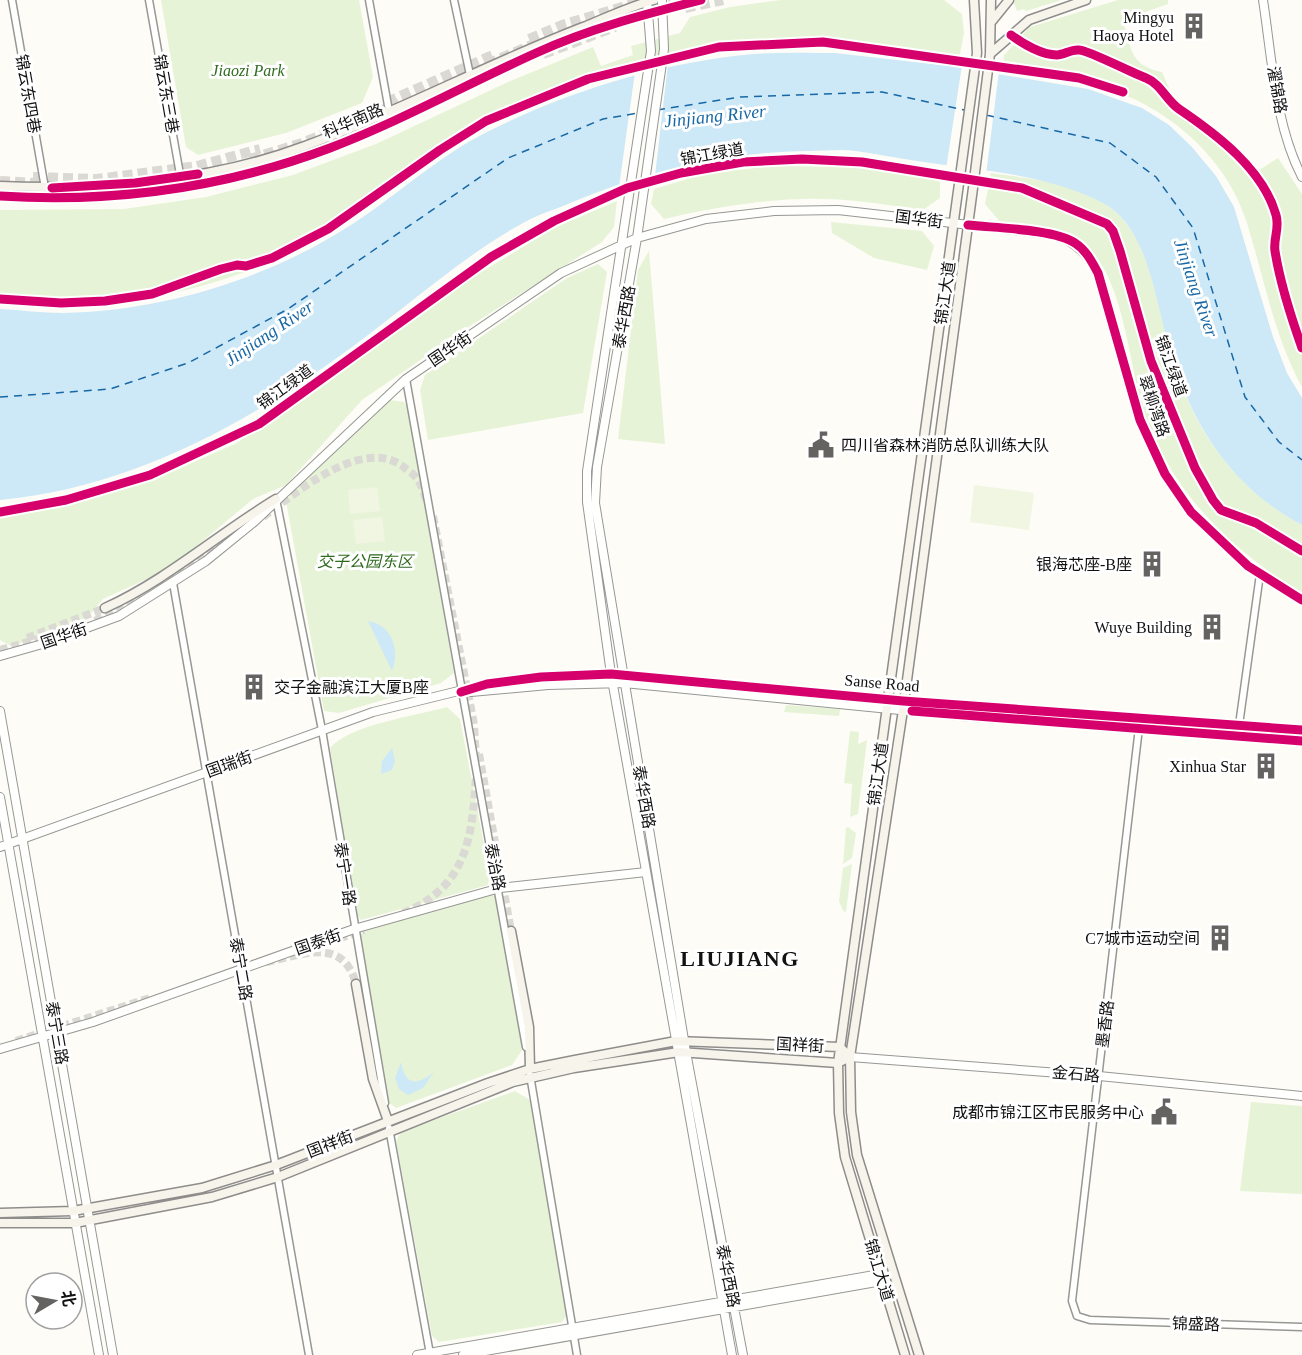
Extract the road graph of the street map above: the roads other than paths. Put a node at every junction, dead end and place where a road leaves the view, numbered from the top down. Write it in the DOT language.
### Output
graph roads {
  1 [pos="12,0"];
  2 [pos="149,0"];
  3 [pos="369,0"];
  4 [pos="454,0"];
  5 [pos="701,0"];
  6 [pos="974,0"];
  7 [pos="991,0"];
  8 [pos="1009,0"];
  9 [pos="1086,0"];
  10 [pos="1263,0"];
  11 [pos="650,1"];
  12 [pos="663,5"];
  13 [pos="650,13"];
  14 [pos="993,21"];
  15 [pos="990,54"];
  16 [pos="470,75"];
  17 [pos="389,111"];
  18 [pos="180,177"];
  19 [pos="1302,177"];
  20 [pos="0,186"];
  21 [pos="182,187"];
  22 [pos="45,188"];
  23 [pos="0,196"];
  24 [pos="955,223"];
  25 [pos="968,225"];
  26 [pos="638,238"];
  27 [pos="622,244"];
  28 [pos="406,379"];
  29 [pos="276,499"];
  30 [pos="1260,574"];
  31 [pos="173,584"];
  32 [pos="1302,600"];
  33 [pos="105,608"];
  34 [pos="0,656"];
  35 [pos="611,674"];
  36 [pos="624,679"];
  37 [pos="613,683"];
  38 [pos="461,692"];
  39 [pos="889,704"];
  40 [pos="903,705"];
  41 [pos="0,711"];
  42 [pos="1140,719"];
  43 [pos="1239,725"];
  44 [pos="322,730"];
  45 [pos="1139,730"];
  46 [pos="1302,730"];
  47 [pos="1302,741"];
  48 [pos="207,772"];
  49 [pos="0,797"];
  50 [pos="23,839"];
  51 [pos="4,846"];
  52 [pos="646,872"];
  53 [pos="500,888"];
  54 [pos="354,929"];
  55 [pos="511,930"];
  56 [pos="241,969"];
  57 [pos="356,984"];
  58 [pos="56,1033"];
  59 [pos="42,1037"];
  60 [pos="681,1041"];
  61 [pos="840,1047"];
  62 [pos="0,1049"];
  63 [pos="682,1052"];
  64 [pos="850,1057"];
  65 [pos="838,1063"];
  66 [pos="530,1073"];
  67 [pos="1099,1076"];
  68 [pos="1302,1096"];
  69 [pos="388,1121"];
  70 [pos="390,1131"];
  71 [pos="276,1165"];
  72 [pos="278,1177"];
  73 [pos="88,1209"];
  74 [pos="73,1212"];
  75 [pos="0,1213"];
  76 [pos="89,1220"];
  77 [pos="0,1223"];
  78 [pos="75,1223"];
  79 [pos="881,1277"];
  80 [pos="734,1303"];
  81 [pos="723,1305"];
  82 [pos="1090,1320"];
  83 [pos="1302,1327"];
  84 [pos="573,1331"];
  85 [pos="430,1354"];
  86 [pos="99,1355"];
  87 [pos="113,1355"];
  88 [pos="309,1355"];
  89 [pos="417,1355"];
  90 [pos="463,1355"];
  91 [pos="577,1355"];
  92 [pos="732,1355"];
  93 [pos="743,1355"];
  94 [pos="905,1355"];
  95 [pos="919,1355"];
  1 -- 22 [label="street, 锦云东四巷"];
  2 -- 18 [label="street, 锦云东三巷"];
  3 -- 17 [label="street"];
  4 -- 16 [label="street"];
  5 -- 12 [label="main road, 科华南路"];
  6 -- 24 [label="main road, 锦江大道"];
  7 -- 14 [label="main road, 锦江大道"];
  8 -- 14 [label="main road"];
  9 -- 15 [label="main road"];
  10 -- 19 [label="street, 濯锦路"];
  11 -- 13 [label="street, 泰华西路"];
  11 -- 16 [label="main road, 科华南路"];
  12 -- 13 [label="main road, 科华南路"];
  12 -- 26 [label="street, 泰华西路"];
  13 -- 21 [label="main road, 科华南路"];
  13 -- 27 [label="street, 泰华西路"];
  14 -- 15 [label="main road, 锦江大道"];
  15 -- 25 [label="main road, 锦江大道"];
  16 -- 17 [label="main road, 科华南路"];
  17 -- 18 [label="main road, 科华南路"];
  18 -- 21 [label="street, 锦云东三巷"];
  18 -- 22 [label="main road, 科华南路"];
  20 -- 22 [label="main road, 科华南路"];
  21 -- 23 [label="main road, 科华南路"];
  24 -- 25 [label="street, 国华街"];
  24 -- 26 [label="street, 国华街"];
  24 -- 39 [label="main road, 锦江大道"];
  25 -- 30 [label="street, 翠柳湾路"];
  25 -- 40 [label="main road, 锦江大道"];
  26 -- 27 [label="street, 国华街"];
  26 -- 36 [label="street, 泰华西路"];
  27 -- 28 [label="street, 国华街"];
  27 -- 35 [label="street, 泰华西路"];
  28 -- 29 [label="street, 国华街"];
  28 -- 38 [label="street, 泰治路"];
  29 -- 31 [label="street, 国华街"];
  29 -- 33 [label="main road"];
  29 -- 44 [label="street, 泰宁一路"];
  30 -- 32 [label="street, 翠柳湾路"];
  30 -- 43 [label="street"];
  31 -- 34 [label="street, 国华街"];
  31 -- 48 [label="street, 泰宁二路"];
  35 -- 36 [label="street, Sanse Road"];
  35 -- 37 [label="street, 泰华西路"];
  35 -- 38 [label="street, Sanse Road"];
  36 -- 37 [label="street, Sanse Road"];
  36 -- 39 [label="street, Sanse Road"];
  36 -- 60 [label="street, 泰华西路"];
  37 -- 38 [label="street, Sanse Road"];
  37 -- 52 [label="street, 泰华西路"];
  38 -- 44 [label="street, 国瑞街"];
  38 -- 53 [label="street, 泰治路"];
  39 -- 40 [label="street, Sanse Road"];
  39 -- 61 [label="main road, 锦江大道"];
  40 -- 42 [label="street, Sanse Road"];
  40 -- 45 [label="street, Sanse Road"];
  40 -- 64 [label="main road, 锦江大道"];
  41 -- 50 [label="street, 泰宁三路"];
  42 -- 43 [label="street, Sanse Road"];
  42 -- 45 [label="street, 墨香路"];
  43 -- 46 [label="street, Sanse Road"];
  44 -- 48 [label="street, 国瑞街"];
  44 -- 54 [label="street, 泰宁一路"];
  45 -- 47 [label="street, Sanse Road"];
  45 -- 67 [label="street, 墨香路"];
  48 -- 50 [label="street, 国瑞街"];
  48 -- 56 [label="street, 泰宁二路"];
  49 -- 51 [label="street, 泰宁三路"];
  50 -- 51 [label="street, 国瑞街"];
  50 -- 58 [label="street, 泰宁三路"];
  51 -- 59 [label="street, 泰宁三路"];
  52 -- 53 [label="street, 国泰街"];
  52 -- 60 [label="street, 泰华西路"];
  53 -- 54 [label="street, 国泰街"];
  53 -- 66 [label="street, 泰治路"];
  54 -- 56 [label="street, 国泰街"];
  54 -- 69 [label="street, 泰宁一路"];
  55 -- 66 [label="main road"];
  56 -- 58 [label="street, 国泰街"];
  56 -- 71 [label="street, 泰宁二路"];
  57 -- 69 [label="main road"];
  58 -- 59 [label="street, 国泰街"];
  58 -- 73 [label="street, 泰宁三路"];
  59 -- 62 [label="street, 国泰街"];
  59 -- 74 [label="street, 泰宁三路"];
  60 -- 61 [label="main road, 国祥街"];
  60 -- 63 [label="street, 泰华西路"];
  60 -- 66 [label="main road, 国祥街"];
  61 -- 64 [label="main road, 国祥街"];
  61 -- 65 [label="main road, 锦江大道"];
  63 -- 65 [label="main road, 国祥街"];
  63 -- 66 [label="main road, 国祥街"];
  63 -- 80 [label="street, 泰华西路"];
  63 -- 81 [label="street, 泰华西路"];
  64 -- 65 [label="main road, 国祥街"];
  64 -- 67 [label="street, 金石路"];
  64 -- 95 [label="main road, 锦江大道"];
  65 -- 79 [label="main road, 锦江大道"];
  66 -- 69 [label="main road, 国祥街"];
  66 -- 70 [label="main road, 国祥街"];
  66 -- 84 [label="street, 泰治路"];
  67 -- 68 [label="street, 金石路"];
  67 -- 82 [label="street, 墨香路"];
  69 -- 70 [label="street, 泰宁一路"];
  69 -- 71 [label="main road, 国祥街"];
  70 -- 72 [label="main road, 国祥街"];
  70 -- 85 [label="street, 泰宁一路"];
  71 -- 72 [label="street, 泰宁二路"];
  71 -- 73 [label="main road, 国祥街"];
  72 -- 76 [label="main road, 国祥街"];
  72 -- 88 [label="street, 泰宁二路"];
  73 -- 74 [label="main road, 国祥街"];
  73 -- 76 [label="street, 泰宁三路"];
  74 -- 75 [label="main road, 国祥街"];
  74 -- 78 [label="street, 泰宁三路"];
  76 -- 78 [label="main road, 国祥街"];
  76 -- 87 [label="street, 泰宁三路"];
  77 -- 78 [label="main road, 国祥街"];
  78 -- 86 [label="street, 泰宁三路"];
  79 -- 80 [label="street"];
  79 -- 94 [label="main road, 锦江大道"];
  80 -- 81 [label="street"];
  80 -- 93 [label="street, 泰华西路"];
  81 -- 84 [label="street"];
  81 -- 92 [label="street, 泰华西路"];
  82 -- 83 [label="street, 锦盛路"];
  84 -- 85 [label="street"];
  84 -- 90 [label="street"];
  84 -- 91 [label="street, 泰治路"];
  85 -- 89 [label="street"];
}
